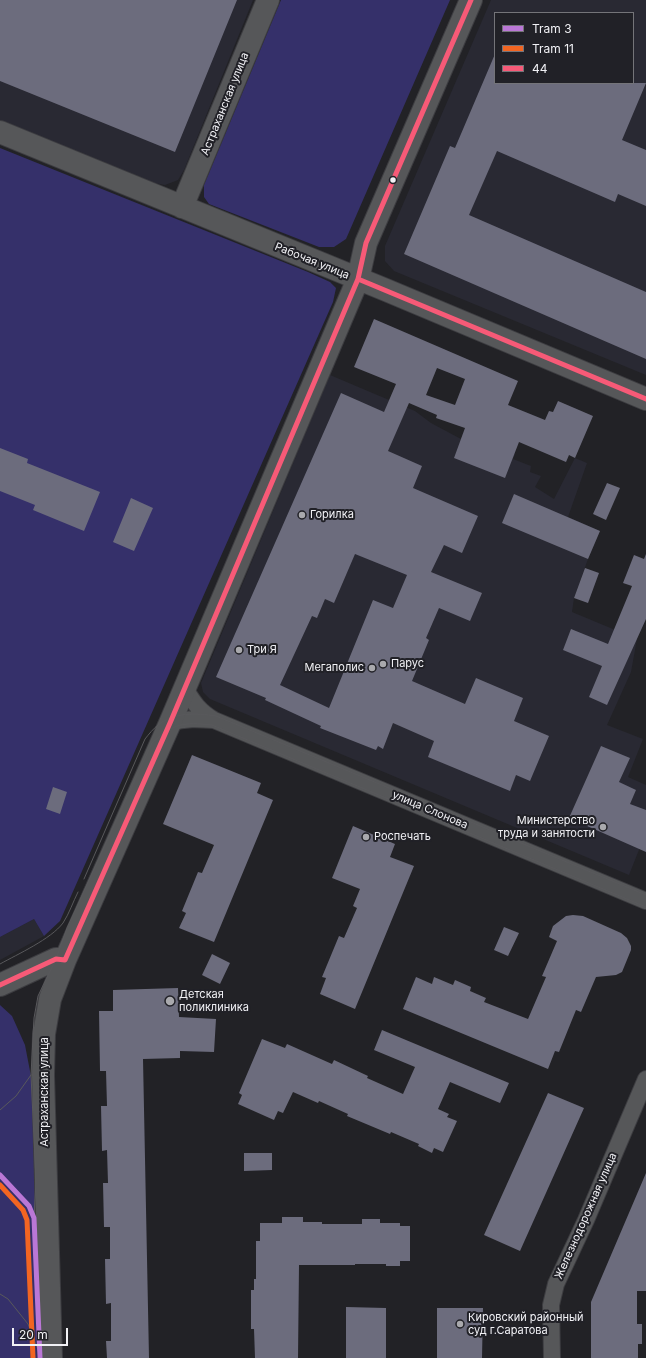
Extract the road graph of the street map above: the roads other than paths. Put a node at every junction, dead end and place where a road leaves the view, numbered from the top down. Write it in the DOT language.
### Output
graph roads {
  1 [pos="268,0"];
  2 [pos="471,0"];
  3 [pos="0,132"];
  4 [pos="182,208"];
  5 [pos="358,279"];
  6 [pos="646,399"];
  7 [pos="184,687"];
  8 [pos="214,720"];
  9 [pos="170,723"];
  10 [pos="646,901"];
  11 [pos="66,960"];
  12 [pos="0,985"];
  13 [pos="646,1079"];
  14 [pos="51,1358"];
  15 [pos="552,1358"];
  1 -- 4 [label="main road, Астраханская улица"];
  2 -- 5 [label="main road, Астраханская улица"];
  3 -- 4 [label="main road, Рабочая улица"];
  4 -- 5 [label="main road, Рабочая улица"];
  5 -- 6 [label="main road, Рабочая улица"];
  5 -- 7 [label="main road, Астраханская улица"];
  7 -- 8 [label="street, улица Слонова"];
  7 -- 9 [label="main road, Астраханская улица"];
  8 -- 9 [label="street, улица Слонова"];
  8 -- 10 [label="street, улица Слонова"];
  9 -- 11 [label="main road, Астраханская улица"];
  11 -- 12 [label="main road"];
  11 -- 14 [label="main road, Астраханская улица"];
  13 -- 15 [label="street, Железнодорожная улица"];
}
